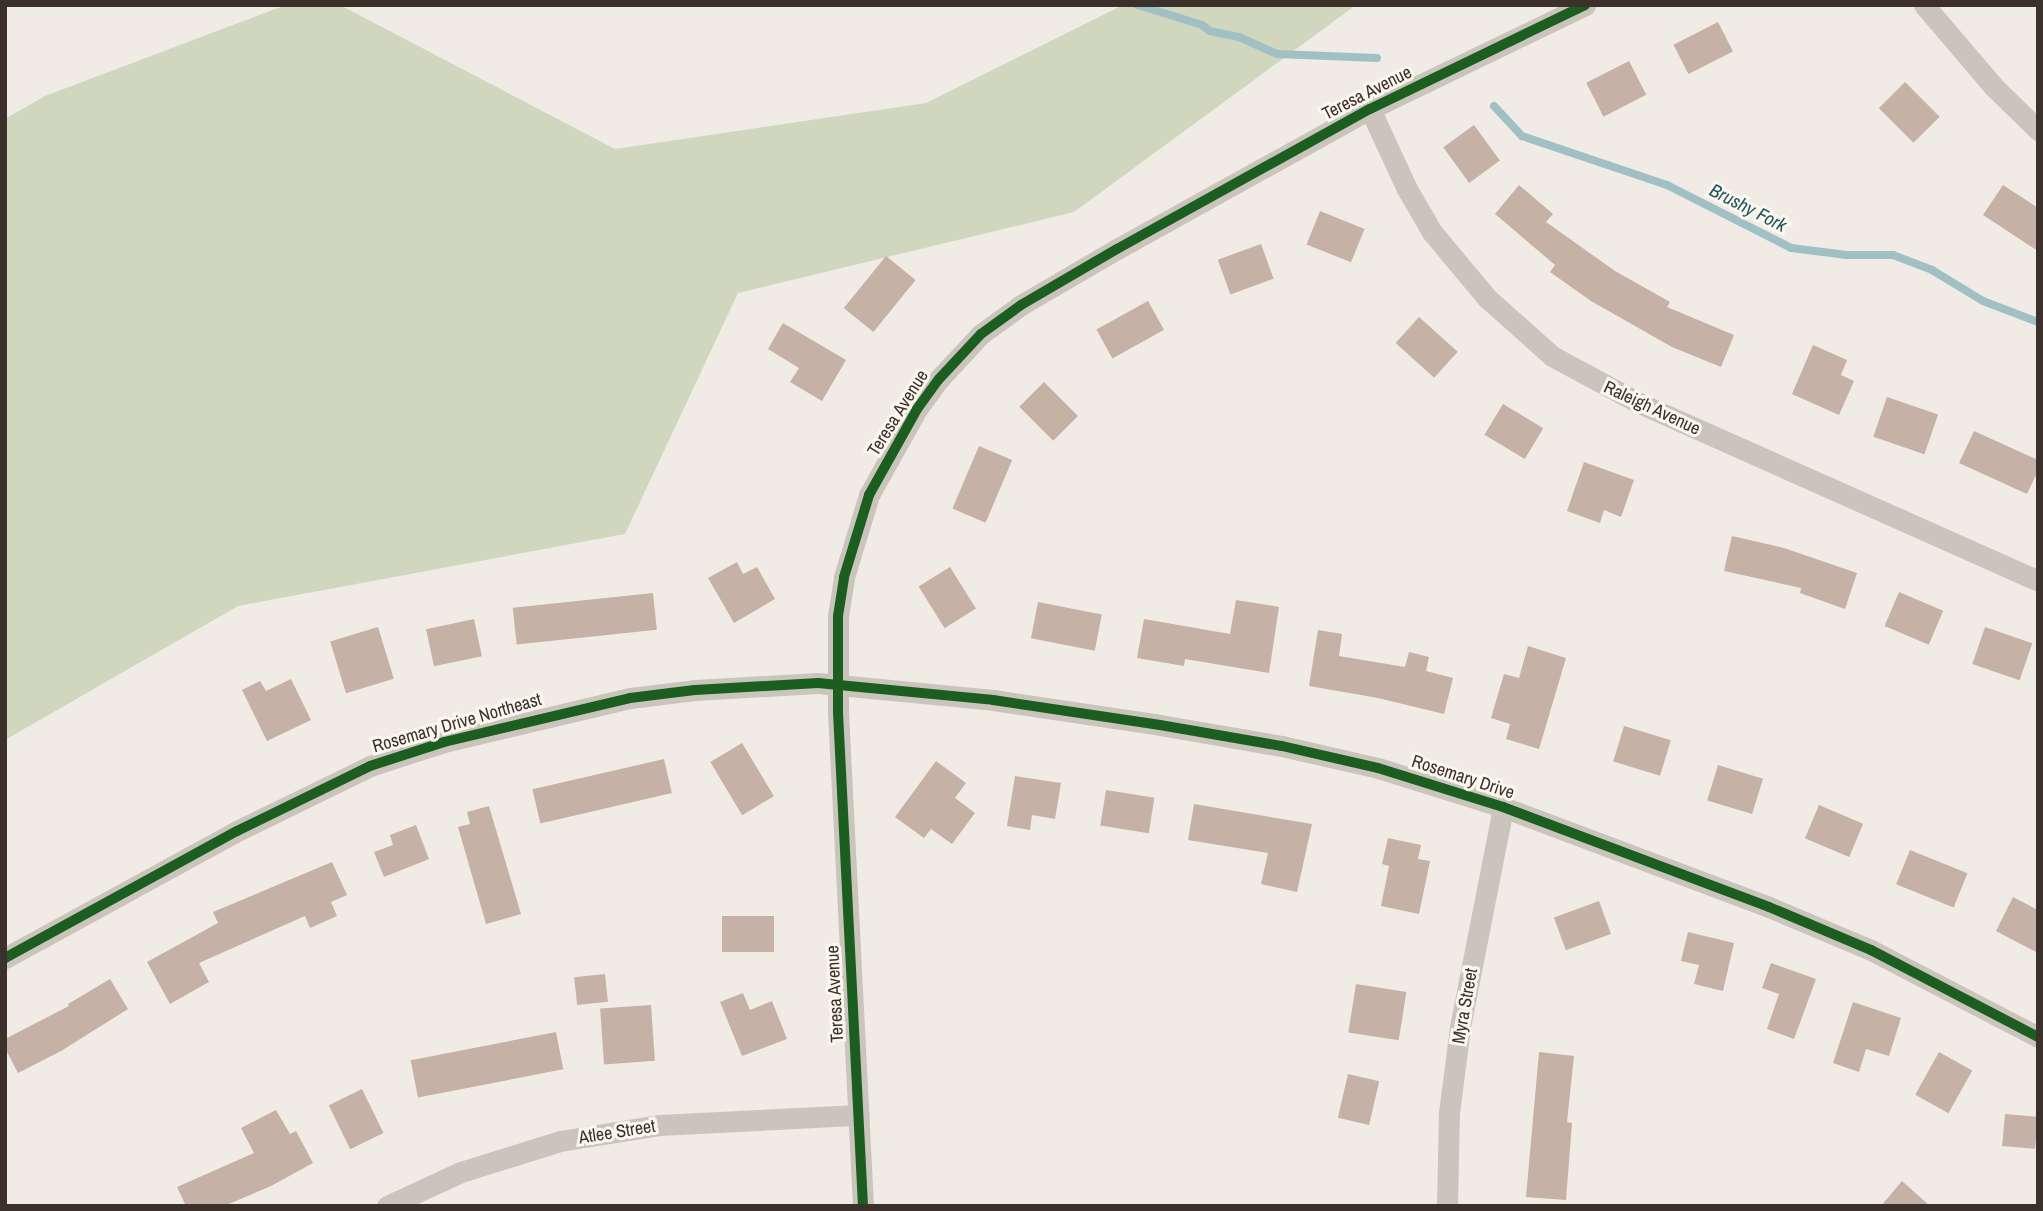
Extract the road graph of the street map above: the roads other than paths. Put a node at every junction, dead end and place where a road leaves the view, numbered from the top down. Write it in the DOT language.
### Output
graph roads {
  1 [pos="1585,5"];
  2 [pos="1924,5"];
  3 [pos="1370,109"];
  4 [pos="2038,130"];
  5 [pos="2038,581"];
  6 [pos="837,684"];
  7 [pos="1503,807"];
  8 [pos="5,958"];
  9 [pos="2038,1037"];
  10 [pos="859,1115"];
  11 [pos="387,1206"];
  12 [pos="863,1206"];
  13 [pos="1447,1206"];
  1 -- 3 [label="street, Teresa Avenue"];
  2 -- 4 [label="street"];
  3 -- 5 [label="street, Raleigh Avenue"];
  3 -- 6 [label="street, Teresa Avenue"];
  6 -- 7 [label="street, Rosemary Drive"];
  6 -- 8 [label="street, Rosemary Drive Northeast"];
  6 -- 10 [label="street, Teresa Avenue"];
  7 -- 9 [label="street, Rosemary Drive"];
  7 -- 13 [label="street, Myra Street"];
  10 -- 11 [label="street, Atlee Street"];
  10 -- 12 [label="street, Teresa Avenue"];
}
